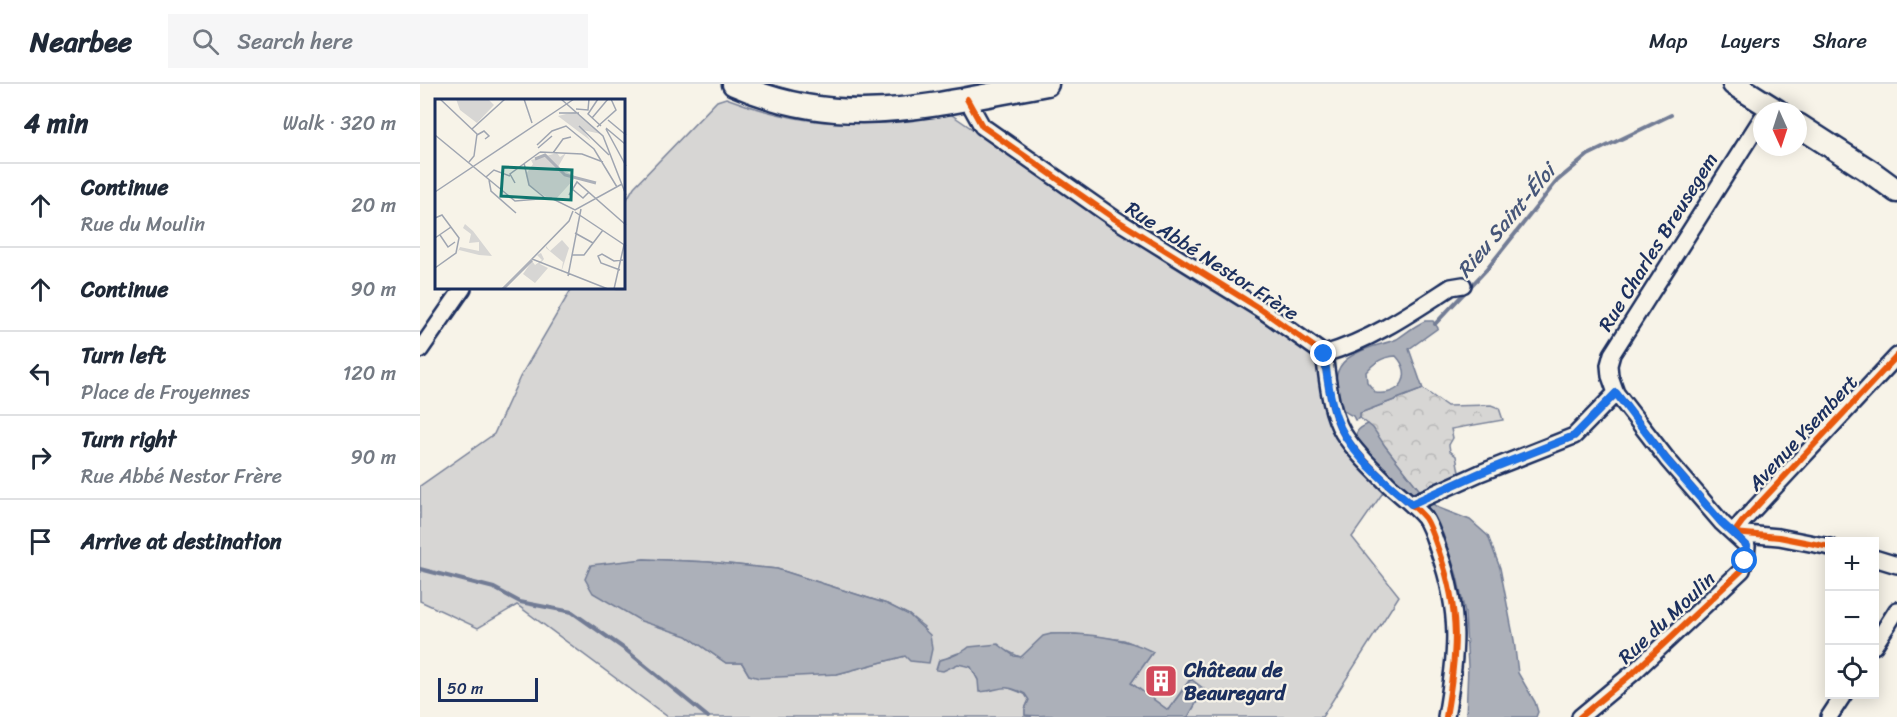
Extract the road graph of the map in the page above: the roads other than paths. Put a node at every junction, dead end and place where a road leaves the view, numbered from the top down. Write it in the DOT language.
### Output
graph roads {
  1 [pos="734,84"];
  2 [pos="1047,84"];
  3 [pos="1734,84"];
  4 [pos="967,99"];
  5 [pos="1756,102"];
  6 [pos="1807,131"];
  7 [pos="1753,137"];
  8 [pos="1897,191"];
  9 [pos="1463,285"];
  10 [pos="461,290"];
  11 [pos="423,340"];
  12 [pos="1324,354"];
  13 [pos="1897,356"];
  14 [pos="1616,393"];
  15 [pos="1419,500"];
  16 [pos="1734,533"];
  17 [pos="1825,546"];
  18 [pos="1879,559"];
  19 [pos="1897,565"];
  20 [pos="1897,610"];
  21 [pos="1876,645"];
  22 [pos="1841,699"];
  23 [pos="1446,717"];
  24 [pos="1580,717"];
  25 [pos="1829,717"];
  1 -- 4 [label="main road"];
  2 -- 4 [label="main road"];
  3 -- 5 [label="main road"];
  4 -- 12 [label="street, Rue Abbé Nestor Frère"];
  6 -- 8 [label="main road"];
  7 -- 14 [label="street, Rue Charles Breusegem"];
  9 -- 12 [label="street"];
  10 -- 11 [label="street"];
  12 -- 15 [label="street"];
  13 -- 16 [label="street, Avenue Ysembert"];
  14 -- 15 [label="street"];
  14 -- 16 [label="street"];
  15 -- 23 [label="street"];
  16 -- 17 [label="street"];
  16 -- 24 [label="street, Rue du Moulin"];
  18 -- 19 [label="street"];
  20 -- 21 [label="street"];
  22 -- 25 [label="street"];
}
